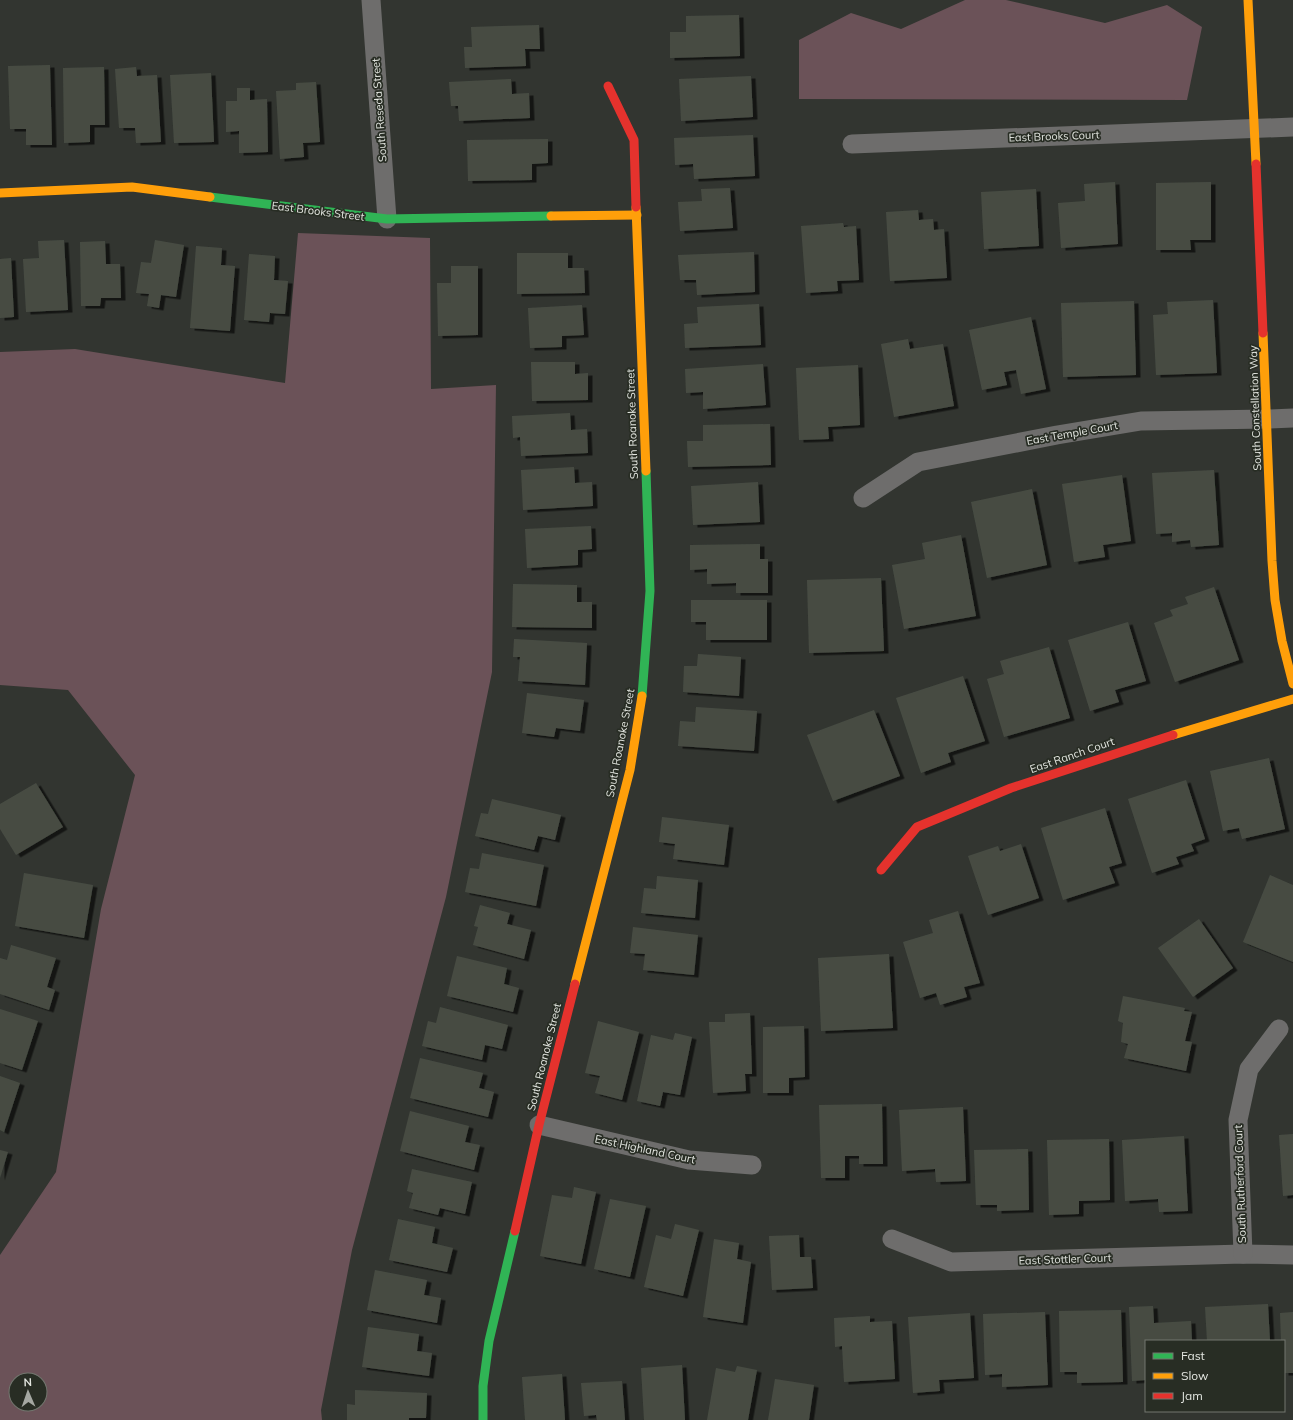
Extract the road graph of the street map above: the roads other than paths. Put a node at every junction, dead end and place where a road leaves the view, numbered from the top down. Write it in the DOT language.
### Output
graph roads {
  1 [pos="371,0"];
  2 [pos="1248,0"];
  3 [pos="608,86"];
  4 [pos="1293,126"];
  5 [pos="1256,128"];
  6 [pos="852,144"];
  7 [pos="0,193"];
  8 [pos="637,215"];
  9 [pos="387,219"];
  10 [pos="1293,418"];
  11 [pos="1267,420"];
  12 [pos="862,498"];
  13 [pos="1293,684"];
  14 [pos="1293,699"];
  15 [pos="881,870"];
  16 [pos="1279,1029"];
  17 [pos="539,1125"];
  18 [pos="752,1165"];
  19 [pos="892,1239"];
  20 [pos="1243,1254"];
  21 [pos="1293,1255"];
  22 [pos="483,1420"];
  1 -- 9 [label="street, South Reseda Street"];
  2 -- 5 [label="street, South Constellation Way"];
  3 -- 8 [label="street, South Roanoke Street"];
  4 -- 5 [label="street"];
  5 -- 6 [label="street, East Brooks Court"];
  5 -- 11 [label="street, South Constellation Way"];
  7 -- 9 [label="street, East Brooks Street"];
  8 -- 9 [label="street, East Brooks Street"];
  8 -- 17 [label="street, South Roanoke Street"];
  10 -- 11 [label="street, East Temple Court"];
  11 -- 12 [label="street, East Temple Court"];
  11 -- 13 [label="street, South Constellation Way"];
  14 -- 15 [label="street, East Ranch Court"];
  16 -- 20 [label="street, South Rutherford Court"];
  17 -- 18 [label="street, East Highland Court"];
  17 -- 22 [label="street, South Roanoke Street"];
  19 -- 20 [label="street, East Stottler Court"];
  20 -- 21 [label="street, East Stottler Court"];
}
